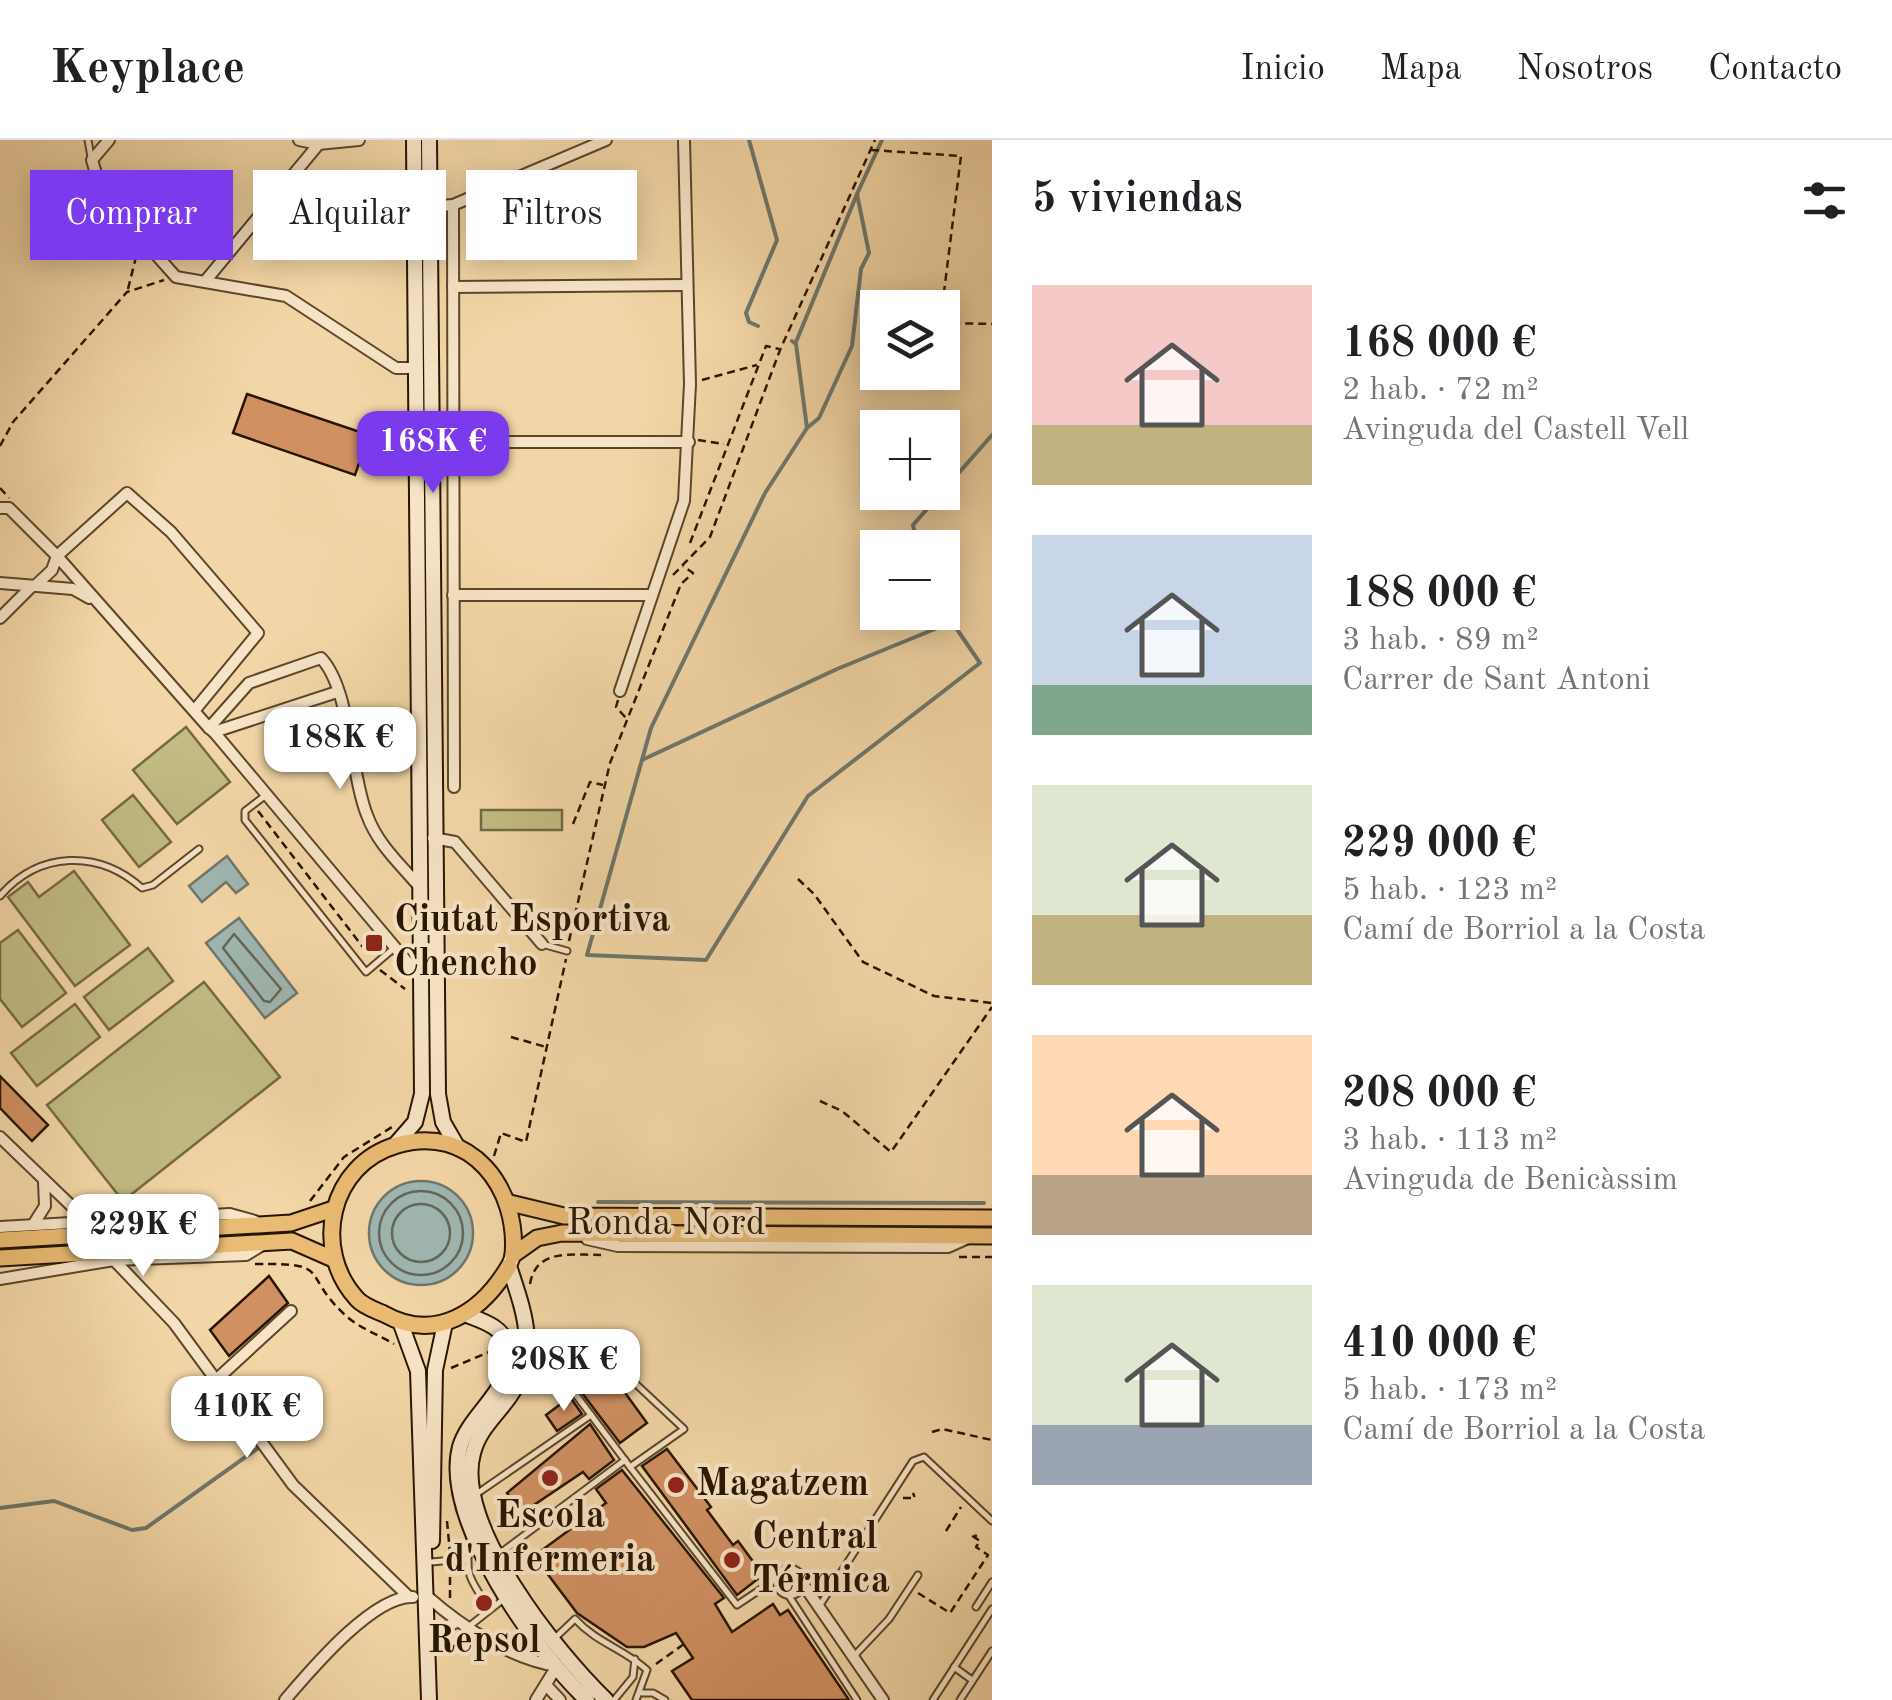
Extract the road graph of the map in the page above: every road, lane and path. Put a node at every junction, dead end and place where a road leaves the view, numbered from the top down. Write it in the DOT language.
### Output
graph roads {
  1 [pos="88,140"];
  2 [pos="109,140"];
  3 [pos="300,140"];
  4 [pos="359,140"];
  5 [pos="414,140"];
  6 [pos="429,140"];
  7 [pos="606,140"];
  8 [pos="684,140"];
  9 [pos="874,140"];
  10 [pos="320,142"];
  11 [pos="870,150"];
  12 [pos="92,160"];
  13 [pos="95,170"];
  14 [pos="418,170"];
  15 [pos="426,170"];
  16 [pos="452,205"];
  17 [pos="446,206"];
  18 [pos="135,260"];
  19 [pos="161,260"];
  20 [pos="419,260"];
  21 [pos="423,260"];
  22 [pos="176,276"];
  23 [pos="207,279"];
  24 [pos="687,285"];
  25 [pos="453,287"];
  26 [pos="944,290"];
  27 [pos="127,292"];
  28 [pos="960,323"];
  29 [pos="992,324"];
  30 [pos="780,350"];
  31 [pos="758,365"];
  32 [pos="414,368"];
  33 [pos="690,384"];
  34 [pos="453,442"];
  35 [pos="689,442"];
  36 [pos="726,444"];
  37 [pos="0,446"];
  38 [pos="0,498"];
  39 [pos="5,508"];
  40 [pos="696,553"];
  41 [pos="57,556"];
  42 [pos="683,566"];
  43 [pos="0,583"];
  44 [pos="34,586"];
  45 [pos="454,594"];
  46 [pos="652,594"];
  47 [pos="94,600"];
  48 [pos="0,618"];
  49 [pos="620,691"];
  50 [pos="337,692"];
  51 [pos="194,711"];
  52 [pos="627,719"];
  53 [pos="212,730"];
  54 [pos="432,743"];
  55 [pos="454,743"];
  56 [pos="605,785"];
  57 [pos="454,787"];
  58 [pos="266,795"];
  59 [pos="573,824"];
  60 [pos="432,838"];
  61 [pos="199,849"];
  62 [pos="798,879"];
  63 [pos="417,884"];
  64 [pos="0,896"];
  65 [pos="542,944"];
  66 [pos="393,949"];
  67 [pos="567,951"];
  68 [pos="419,976"];
  69 [pos="992,1005"];
  70 [pos="511,1037"];
  71 [pos="546,1048"];
  72 [pos="820,1101"];
  73 [pos="0,1137"];
  74 [pos="396,1145"];
  75 [pos="458,1148"];
  76 [pos="490,1170"];
  77 [pos="44,1182"];
  78 [pos="510,1203"];
  79 [pos="333,1209"];
  80 [pos="992,1218"];
  81 [pos="87,1220"];
  82 [pos="32,1225"];
  83 [pos="0,1227"];
  84 [pos="266,1233"];
  85 [pos="992,1236"];
  86 [pos="0,1240"];
  87 [pos="618,1255"];
  88 [pos="956,1256"];
  89 [pos="992,1257"];
  90 [pos="0,1258"];
  91 [pos="142,1259"];
  92 [pos="333,1259"];
  93 [pos="114,1260"];
  94 [pos="511,1260"];
  95 [pos="247,1264"];
  96 [pos="0,1279"];
  97 [pos="137,1279"];
  98 [pos="529,1290"];
  99 [pos="291,1311"];
  100 [pos="467,1315"];
  101 [pos="401,1324"];
  102 [pos="445,1324"];
  103 [pos="508,1344"];
  104 [pos="399,1355"];
  105 [pos="606,1356"];
  106 [pos="435,1370"];
  107 [pos="216,1380"];
  108 [pos="573,1391"];
  109 [pos="591,1415"];
  110 [pos="932,1432"];
  111 [pos="992,1440"];
  112 [pos="624,1460"];
  113 [pos="630,1468"];
  114 [pos="914,1493"];
  115 [pos="472,1496"];
  116 [pos="908,1498"];
  117 [pos="968,1498"];
  118 [pos="992,1521"];
  119 [pos="946,1531"];
  120 [pos="474,1535"];
  121 [pos="978,1536"];
  122 [pos="498,1555"];
  123 [pos="465,1559"];
  124 [pos="429,1569"];
  125 [pos="918,1575"];
  126 [pos="779,1578"];
  127 [pos="992,1582"];
  128 [pos="910,1587"];
  129 [pos="795,1589"];
  130 [pos="408,1596"];
  131 [pos="507,1596"];
  132 [pos="428,1599"];
  133 [pos="817,1605"];
  134 [pos="976,1607"];
  135 [pos="992,1608"];
  136 [pos="490,1610"];
  137 [pos="456,1622"];
  138 [pos="468,1628"];
  139 [pos="430,1636"];
  140 [pos="553,1640"];
  141 [pos="684,1644"];
  142 [pos="992,1651"];
  143 [pos="853,1658"];
  144 [pos="636,1660"];
  145 [pos="557,1666"];
  146 [pos="954,1668"];
  147 [pos="647,1670"];
  148 [pos="973,1680"];
  149 [pos="546,1686"];
  150 [pos="642,1693"];
  151 [pos="663,1698"];
  152 [pos="284,1700"];
  153 [pos="430,1700"];
  154 [pos="536,1700"];
  155 [pos="560,1700"];
  156 [pos="587,1700"];
  157 [pos="606,1700"];
  158 [pos="614,1700"];
  159 [pos="636,1700"];
  160 [pos="858,1700"];
  161 [pos="883,1700"];
  162 [pos="933,1700"];
  163 [pos="960,1700"];
  1 -- 12 [label="lane"];
  2 -- 12 [label="street"];
  3 -- 10 [label="street"];
  4 -- 10 [label="street"];
  5 -- 14 [label="main road"];
  6 -- 15 [label="main road"];
  7 -- 16 [label="street"];
  8 -- 24 [label="street"];
  9 -- 11 [label="path"];
  10 -- 23 [label="street"];
  11 -- 26 [label="path"];
  11 -- 30 [label="path"];
  12 -- 13 [label="street"];
  16 -- 17 [label="street"];
  16 -- 25 [label="street"];
  18 -- 27 [label="path"];
  19 -- 22 [label="street"];
  20 -- 32 [label="main road"];
  21 -- 54 [label="main road"];
  22 -- 23 [label="street"];
  22 -- 27 [label="path"];
  23 -- 32 [label="street"];
  24 -- 25 [label="street"];
  24 -- 33 [label="street"];
  25 -- 34 [label="street"];
  27 -- 37 [label="path"];
  28 -- 29 [label="path"];
  30 -- 31 [label="path"];
  30 -- 40 [label="path"];
  31 -- 33 [label="path"];
  31 -- 36 [label="path"];
  32 -- 63 [label="main road"];
  33 -- 35 [label="street"];
  34 -- 35 [label="street"];
  34 -- 45 [label="street"];
  35 -- 36 [label="path"];
  35 -- 46 [label="street"];
  36 -- 40 [label="path"];
  38 -- 39 [label="street"];
  39 -- 41 [label="street"];
  40 -- 42 [label="path"];
  41 -- 44 [label="street"];
  41 -- 47 [label="street"];
  41 -- 51 [label="street"];
  42 -- 46 [label="path"];
  42 -- 52 [label="path"];
  43 -- 44 [label="street"];
  44 -- 47 [label="street"];
  44 -- 48 [label="street"];
  45 -- 46 [label="street"];
  45 -- 55 [label="street"];
  46 -- 49 [label="street"];
  47 -- 51 [label="street"];
  49 -- 52 [label="path"];
  50 -- 53 [label="street"];
  50 -- 53 [label="street"];
  50 -- 63 [label="street"];
  51 -- 53 [label="street"];
  52 -- 56 [label="path"];
  53 -- 58 [label="street"];
  54 -- 55 [label="street"];
  54 -- 60 [label="main road"];
  55 -- 57 [label="street"];
  56 -- 59 [label="path"];
  56 -- 67 [label="path"];
  58 -- 66 [label="street"];
  58 -- 66 [label="lane"];
  60 -- 65 [label="street"];
  60 -- 75 [label="main road"];
  61 -- 64 [label="lane"];
  62 -- 69 [label="path"];
  63 -- 68 [label="main road"];
  65 -- 67 [label="lane"];
  66 -- 68 [label="street"];
  67 -- 71 [label="path"];
  68 -- 74 [label="main road"];
  69 -- 72 [label="path"];
  70 -- 71 [label="path"];
  71 -- 76 [label="path"];
  73 -- 77 [label="street"];
  74 -- 75 [label="main road"];
  74 -- 79 [label="main road"];
  75 -- 76 [label="main road"];
  76 -- 78 [label="main road"];
  77 -- 81 [label="street"];
  77 -- 82 [label="street"];
  78 -- 80 [label="main road, Ronda Nord"];
  78 -- 94 [label="main road"];
  79 -- 84 [label="main road"];
  79 -- 92 [label="main road"];
  81 -- 82 [label="street"];
  81 -- 84 [label="street"];
  82 -- 83 [label="street"];
  84 -- 86 [label="main road"];
  84 -- 90 [label="main road"];
  84 -- 91 [label="street"];
  84 -- 92 [label="main road"];
  85 -- 94 [label="main road, Ronda Nord"];
  87 -- 98 [label="path, Ronda Nord"];
  88 -- 89 [label="path"];
  91 -- 93 [label="street"];
  91 -- 97 [label="street"];
  92 -- 101 [label="main road"];
  93 -- 96 [label="street"];
  93 -- 97 [label="street"];
  94 -- 100 [label="main road"];
  94 -- 115 [label="main road"];
  95 -- 104 [label="path"];
  97 -- 107 [label="street"];
  99 -- 107 [label="street"];
  100 -- 102 [label="main road"];
  100 -- 103 [label="main road"];
  101 -- 102 [label="main road"];
  101 -- 124 [label="main road"];
  102 -- 106 [label="main road"];
  103 -- 106 [label="path"];
  103 -- 120 [label="main road"];
  105 -- 113 [label="lane"];
  106 -- 124 [label="main road"];
  107 -- 130 [label="street"];
  108 -- 109 [label="lane"];
  109 -- 112 [label="lane"];
  109 -- 115 [label="lane"];
  110 -- 111 [label="path"];
  112 -- 113 [label="lane"];
  112 -- 122 [label="lane"];
  113 -- 126 [label="lane"];
  114 -- 116 [label="path"];
  115 -- 122 [label="main road"];
  117 -- 118 [label="lane"];
  117 -- 119 [label="path"];
  117 -- 133 [label="lane"];
  120 -- 123 [label="lane"];
  120 -- 131 [label="main road"];
  121 -- 128 [label="path"];
  122 -- 140 [label="main road"];
  123 -- 124 [label="lane"];
  123 -- 136 [label="lane"];
  124 -- 132 [label="main road"];
  125 -- 128 [label="lane"];
  126 -- 129 [label="street"];
  126 -- 129 [label="street"];
  127 -- 134 [label="lane"];
  128 -- 143 [label="lane"];
  129 -- 133 [label="street"];
  129 -- 160 [label="lane"];
  130 -- 132 [label="street"];
  130 -- 152 [label="street"];
  131 -- 136 [label="lane"];
  131 -- 145 [label="main road"];
  132 -- 137 [label="street"];
  132 -- 139 [label="main road"];
  133 -- 143 [label="street"];
  135 -- 146 [label="lane"];
  136 -- 138 [label="lane"];
  137 -- 138 [label="street"];
  137 -- 139 [label="street"];
  138 -- 145 [label="street"];
  139 -- 153 [label="main road"];
  140 -- 144 [label="lane"];
  140 -- 157 [label="main road"];
  141 -- 147 [label="path"];
  142 -- 148 [label="lane"];
  143 -- 161 [label="street"];
  144 -- 147 [label="lane"];
  144 -- 158 [label="lane"];
  145 -- 149 [label="street"];
  145 -- 156 [label="main road"];
  146 -- 148 [label="lane"];
  146 -- 162 [label="lane"];
  147 -- 150 [label="lane"];
  148 -- 163 [label="lane"];
  149 -- 154 [label="street"];
  149 -- 155 [label="street"];
  150 -- 151 [label="lane"];
  150 -- 159 [label="lane"];
}
